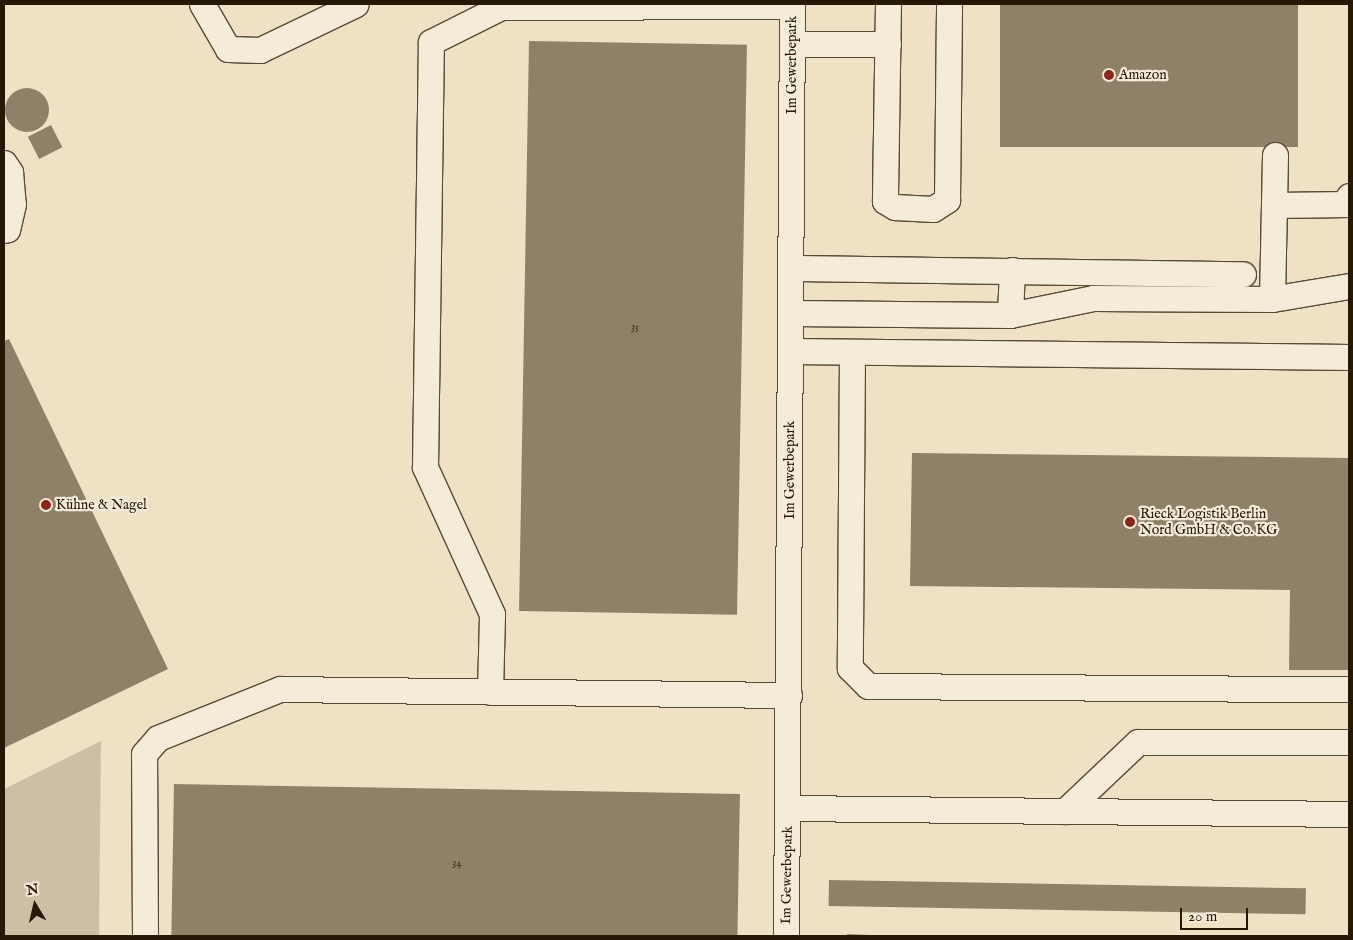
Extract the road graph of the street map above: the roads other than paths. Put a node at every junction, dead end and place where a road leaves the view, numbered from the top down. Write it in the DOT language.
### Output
graph roads {
  1 [pos="202,4"];
  2 [pos="356,4"];
  3 [pos="888,4"];
  4 [pos="949,4"];
  5 [pos="792,5"];
  6 [pos="792,44"];
  7 [pos="888,44"];
  8 [pos="1275,155"];
  9 [pos="4,163"];
  10 [pos="1349,196"];
  11 [pos="1274,205"];
  12 [pos="4,230"];
  13 [pos="791,268"];
  14 [pos="1012,270"];
  15 [pos="1244,274"];
  16 [pos="1349,286"];
  17 [pos="1272,299"];
  18 [pos="791,313"];
  19 [pos="1010,315"];
  20 [pos="790,351"];
  21 [pos="852,352"];
  22 [pos="1349,357"];
  23 [pos="1349,690"];
  24 [pos="490,692"];
  25 [pos="789,695"];
  26 [pos="1349,742"];
  27 [pos="788,808"];
  28 [pos="1065,811"];
  29 [pos="1349,814"];
  30 [pos="145,936"];
  31 [pos="786,936"];
  1 -- 2 [label="street"];
  3 -- 7 [label="street"];
  4 -- 7 [label="street"];
  5 -- 6 [label="street, Im Gewerbepark"];
  5 -- 24 [label="street"];
  6 -- 7 [label="street"];
  6 -- 13 [label="street, Im Gewerbepark"];
  8 -- 11 [label="street"];
  9 -- 12 [label="street"];
  10 -- 11 [label="street"];
  11 -- 17 [label="street"];
  13 -- 14 [label="street"];
  13 -- 18 [label="street, Im Gewerbepark"];
  14 -- 15 [label="street"];
  14 -- 19 [label="street"];
  16 -- 17 [label="street"];
  17 -- 19 [label="street"];
  18 -- 19 [label="street"];
  18 -- 20 [label="street, Im Gewerbepark"];
  20 -- 21 [label="street"];
  20 -- 25 [label="street, Im Gewerbepark"];
  21 -- 22 [label="street"];
  21 -- 23 [label="street"];
  24 -- 25 [label="street"];
  24 -- 30 [label="street"];
  25 -- 27 [label="street, Im Gewerbepark"];
  26 -- 28 [label="street"];
  27 -- 28 [label="street"];
  27 -- 31 [label="street, Im Gewerbepark"];
  28 -- 29 [label="street"];
}
